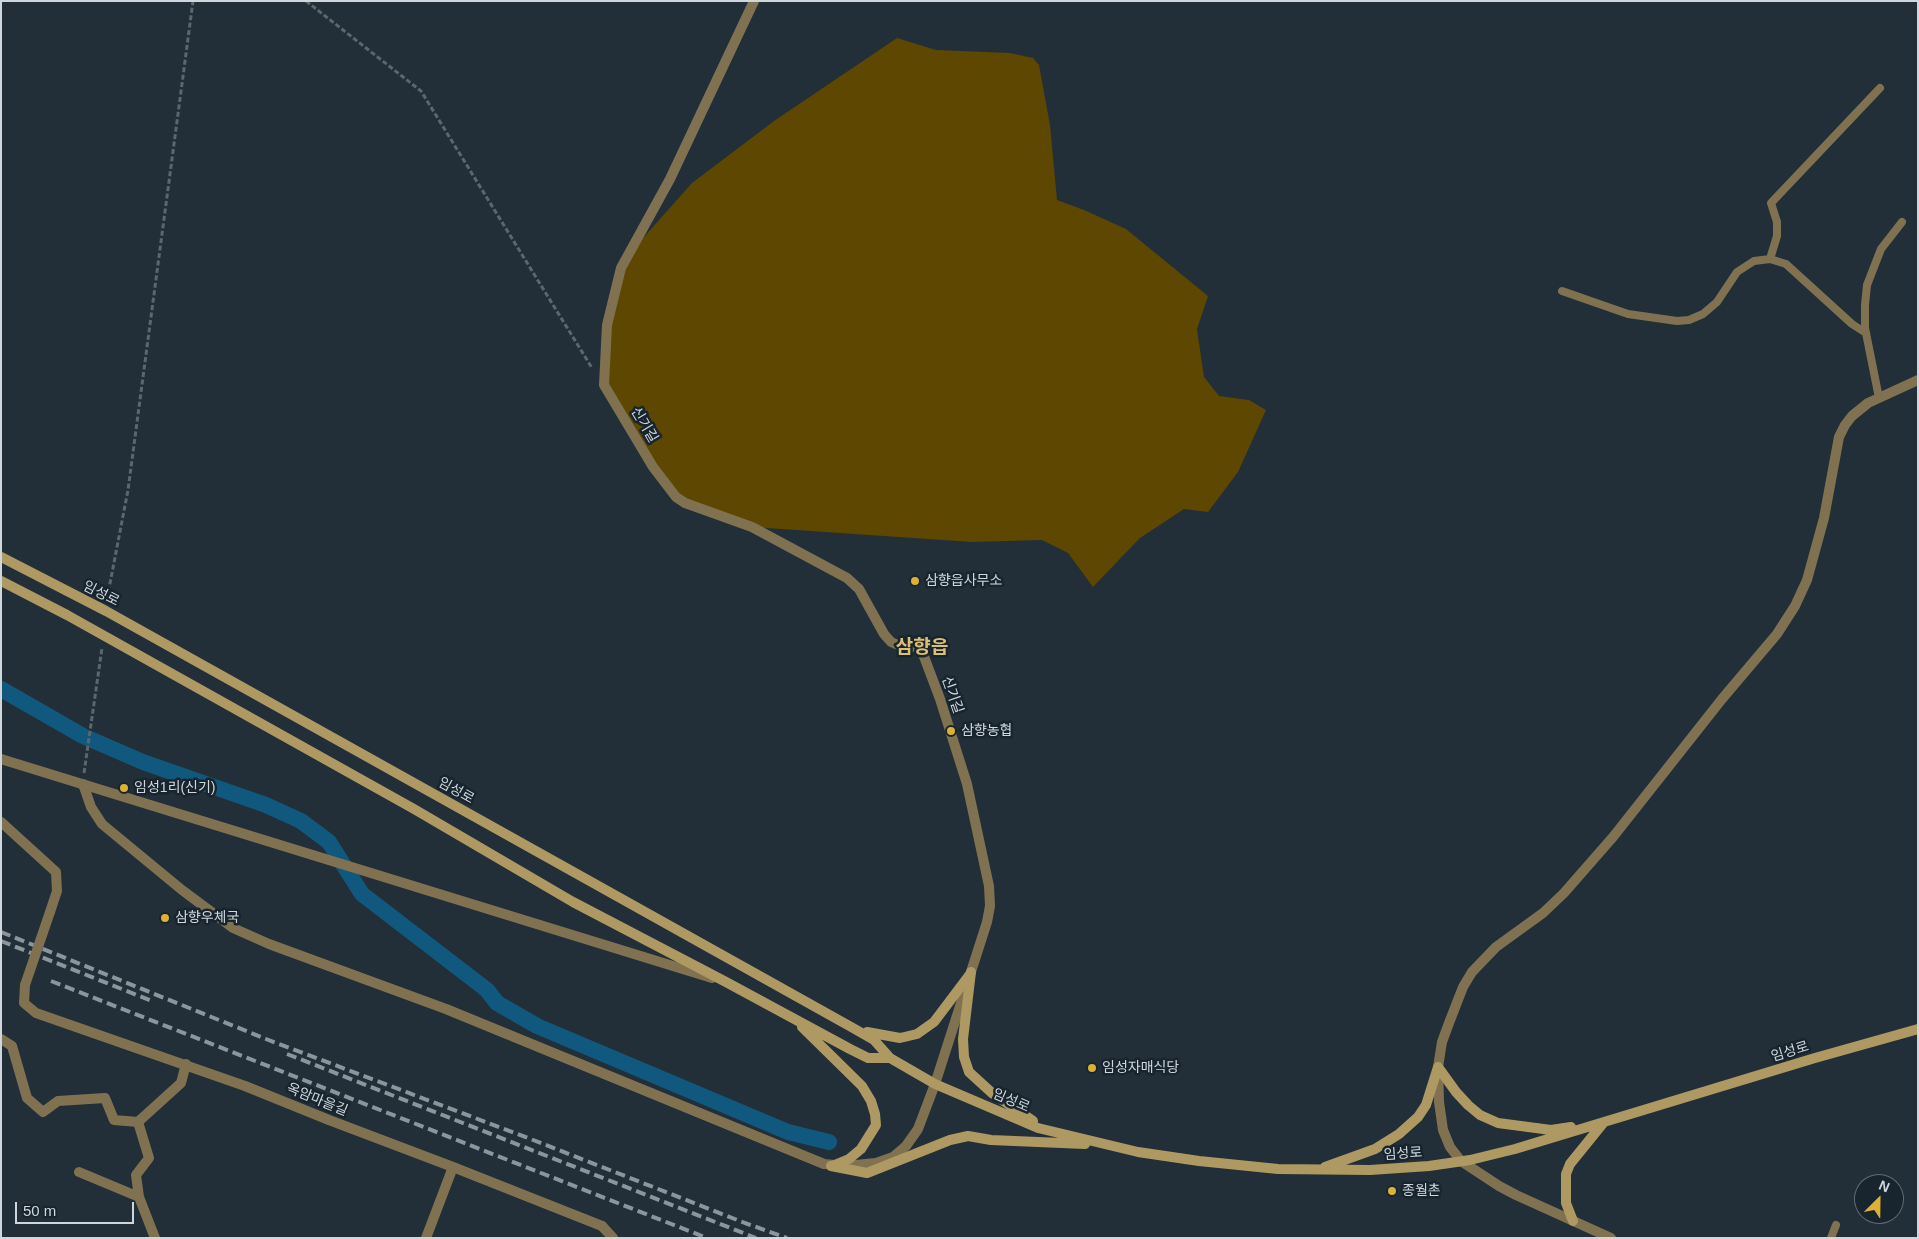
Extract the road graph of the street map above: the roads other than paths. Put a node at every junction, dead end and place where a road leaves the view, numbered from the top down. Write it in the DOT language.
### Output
graph roads {
  1 [pos="754,1"];
  2 [pos="1880,88"];
  3 [pos="1902,222"];
  4 [pos="1770,259"];
  5 [pos="1562,291"];
  6 [pos="1866,333"];
  7 [pos="1918,380"];
  8 [pos="1879,398"];
  9 [pos="1,557"];
  10 [pos="1,581"];
  11 [pos="1,759"];
  12 [pos="83,784"];
  13 [pos="1,822"];
  14 [pos="971,972"];
  15 [pos="726,982"];
  16 [pos="794,1020"];
  17 [pos="853,1028"];
  18 [pos="1918,1029"];
  19 [pos="1,1039"];
  20 [pos="890,1058"];
  21 [pos="186,1064"];
  22 [pos="1438,1066"];
  23 [pos="935,1084"];
  24 [pos="138,1122"];
  25 [pos="1604,1122"];
  26 [pos="1046,1130"];
  27 [pos="1111,1146"];
  28 [pos="1461,1161"];
  29 [pos="832,1166"];
  30 [pos="453,1167"];
  31 [pos="1318,1169"];
  32 [pos="79,1172"];
  33 [pos="139,1196"];
  34 [pos="1573,1221"];
  35 [pos="1836,1225"];
  36 [pos="155,1238"];
  37 [pos="426,1238"];
  38 [pos="613,1238"];
  39 [pos="1611,1238"];
  40 [pos="1831,1238"];
  1 -- 14 [label="street, 신기길"];
  2 -- 4 [label="lane"];
  3 -- 6 [label="lane"];
  4 -- 5 [label="lane"];
  4 -- 6 [label="lane"];
  6 -- 8 [label="lane"];
  7 -- 8 [label="street"];
  8 -- 22 [label="street"];
  9 -- 17 [label="main road, 임성로"];
  10 -- 15 [label="main road, 임성로"];
  11 -- 12 [label="street, 임성로"];
  12 -- 15 [label="street, 임성로"];
  12 -- 29 [label="street"];
  13 -- 21 [label="street, 옥암마을길, bridge"];
  14 -- 17 [label="main road"];
  14 -- 23 [label="street, 신기길"];
  14 -- 26 [label="main road"];
  15 -- 16 [label="main road, 임성로"];
  16 -- 20 [label="main road, 임성로"];
  16 -- 29 [label="main road"];
  17 -- 20 [label="main road, 임성로"];
  18 -- 25 [label="main road, 임성로"];
  19 -- 24 [label="street"];
  20 -- 23 [label="main road, 임성로"];
  21 -- 24 [label="street"];
  21 -- 30 [label="street, 옥암마을길"];
  22 -- 25 [label="main road"];
  22 -- 28 [label="street"];
  22 -- 31 [label="main road"];
  23 -- 26 [label="main road, 임성로"];
  23 -- 29 [label="street, 신기길"];
  24 -- 33 [label="street"];
  25 -- 28 [label="main road, 임성로"];
  25 -- 34 [label="main road"];
  26 -- 27 [label="main road, 임성로"];
  27 -- 29 [label="main road"];
  27 -- 31 [label="main road, 임성로"];
  28 -- 31 [label="main road, 임성로"];
  28 -- 34 [label="street"];
  30 -- 37 [label="street"];
  30 -- 38 [label="street, 옥암마을길"];
  32 -- 33 [label="street"];
  33 -- 36 [label="street"];
  34 -- 39 [label="street"];
  35 -- 40 [label="lane"];
}
